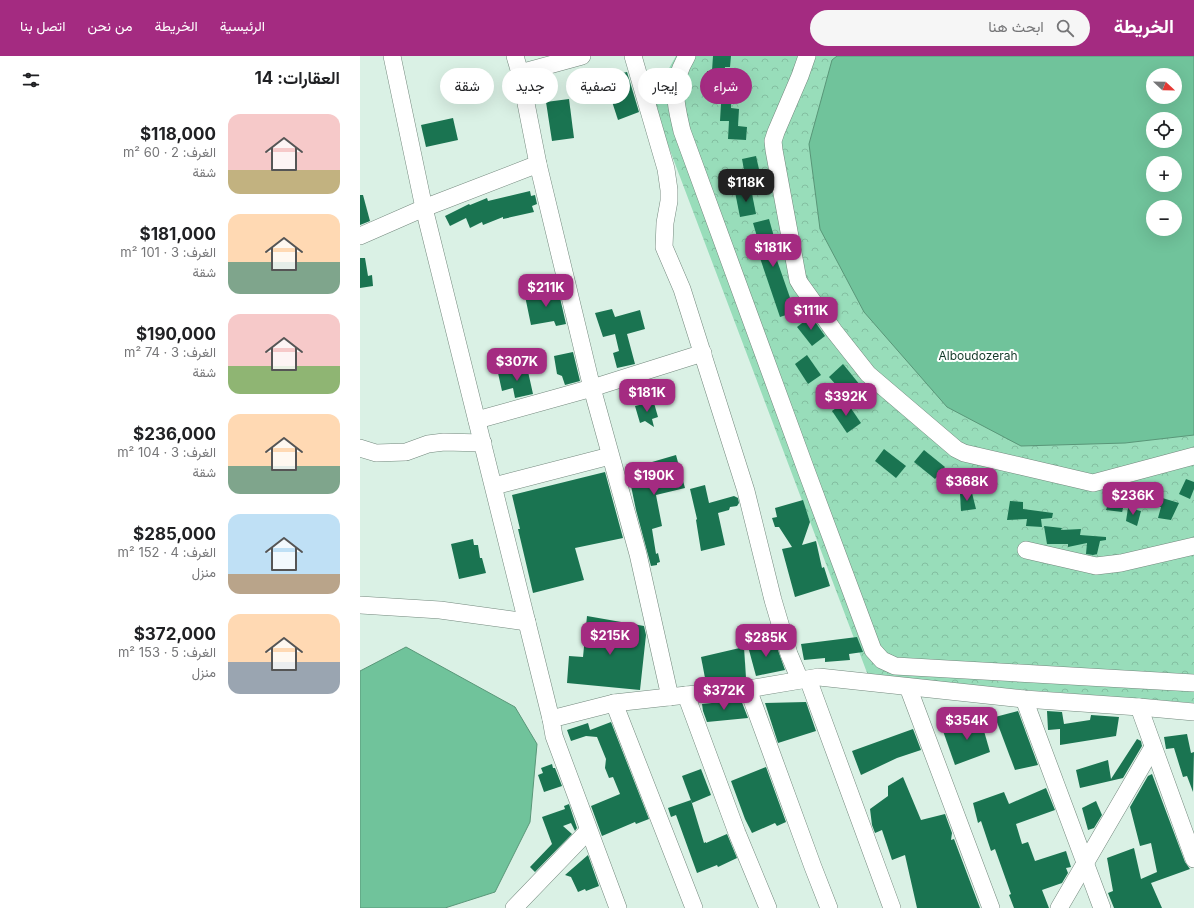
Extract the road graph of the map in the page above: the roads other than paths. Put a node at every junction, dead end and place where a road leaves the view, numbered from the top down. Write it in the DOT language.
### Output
graph roads {
  1 [pos="392,56"];
  2 [pos="515,56"];
  3 [pos="582,56"];
  4 [pos="634,56"];
  5 [pos="687,56"];
  6 [pos="807,56"];
  7 [pos="519,68"];
  8 [pos="538,68"];
  9 [pos="526,104"];
  10 [pos="538,164"];
  11 [pos="424,208"];
  12 [pos="360,236"];
  13 [pos="702,353"];
  14 [pos="592,388"];
  15 [pos="478,420"];
  16 [pos="483,443"];
  17 [pos="361,445"];
  18 [pos="610,456"];
  19 [pos="1194,456"];
  20 [pos="494,486"];
  21 [pos="1194,546"];
  22 [pos="1026,550"];
  23 [pos="360,605"];
  24 [pos="527,622"];
  25 [pos="804,679"];
  26 [pos="1194,683"];
  27 [pos="908,687"];
  28 [pos="748,689"];
  29 [pos="678,696"];
  30 [pos="1024,699"];
  31 [pos="614,703"];
  32 [pos="1139,706"];
  33 [pos="1194,712"];
  34 [pos="550,719"];
  35 [pos="1153,748"];
  36 [pos="588,831"];
  37 [pos="1194,859"];
  38 [pos="1085,864"];
  39 [pos="531,901"];
  40 [pos="514,908"];
  41 [pos="618,908"];
  42 [pos="694,908"];
  43 [pos="768,908"];
  44 [pos="829,908"];
  45 [pos="892,908"];
  46 [pos="991,908"];
  47 [pos="1060,908"];
  48 [pos="1102,908"];
  1 -- 11 [label="street"];
  2 -- 7 [label="street"];
  3 -- 8 [label="street"];
  4 -- 13 [label="street"];
  5 -- 26 [label="street"];
  6 -- 19 [label="street"];
  9 -- 10 [label="street"];
  10 -- 11 [label="street"];
  10 -- 14 [label="street"];
  11 -- 12 [label="street"];
  11 -- 15 [label="street"];
  13 -- 14 [label="street"];
  13 -- 25 [label="street"];
  14 -- 15 [label="street"];
  14 -- 18 [label="street"];
  15 -- 16 [label="street"];
  16 -- 17 [label="street"];
  16 -- 20 [label="street"];
  18 -- 20 [label="street"];
  18 -- 29 [label="street"];
  20 -- 24 [label="street"];
  21 -- 22 [label="street"];
  23 -- 24 [label="street"];
  24 -- 34 [label="street"];
  25 -- 27 [label="street"];
  25 -- 28 [label="street"];
  25 -- 45 [label="street"];
  27 -- 30 [label="street"];
  27 -- 46 [label="street"];
  28 -- 29 [label="street"];
  28 -- 44 [label="street"];
  29 -- 31 [label="street"];
  29 -- 43 [label="street"];
  30 -- 32 [label="street"];
  30 -- 38 [label="street"];
  31 -- 34 [label="street"];
  31 -- 42 [label="street"];
  32 -- 33 [label="street"];
  32 -- 35 [label="street"];
  34 -- 36 [label="street"];
  35 -- 37 [label="street"];
  35 -- 38 [label="street"];
  36 -- 39 [label="street"];
  36 -- 41 [label="street"];
  38 -- 47 [label="street"];
  38 -- 48 [label="street"];
  39 -- 40 [label="street"];
}
